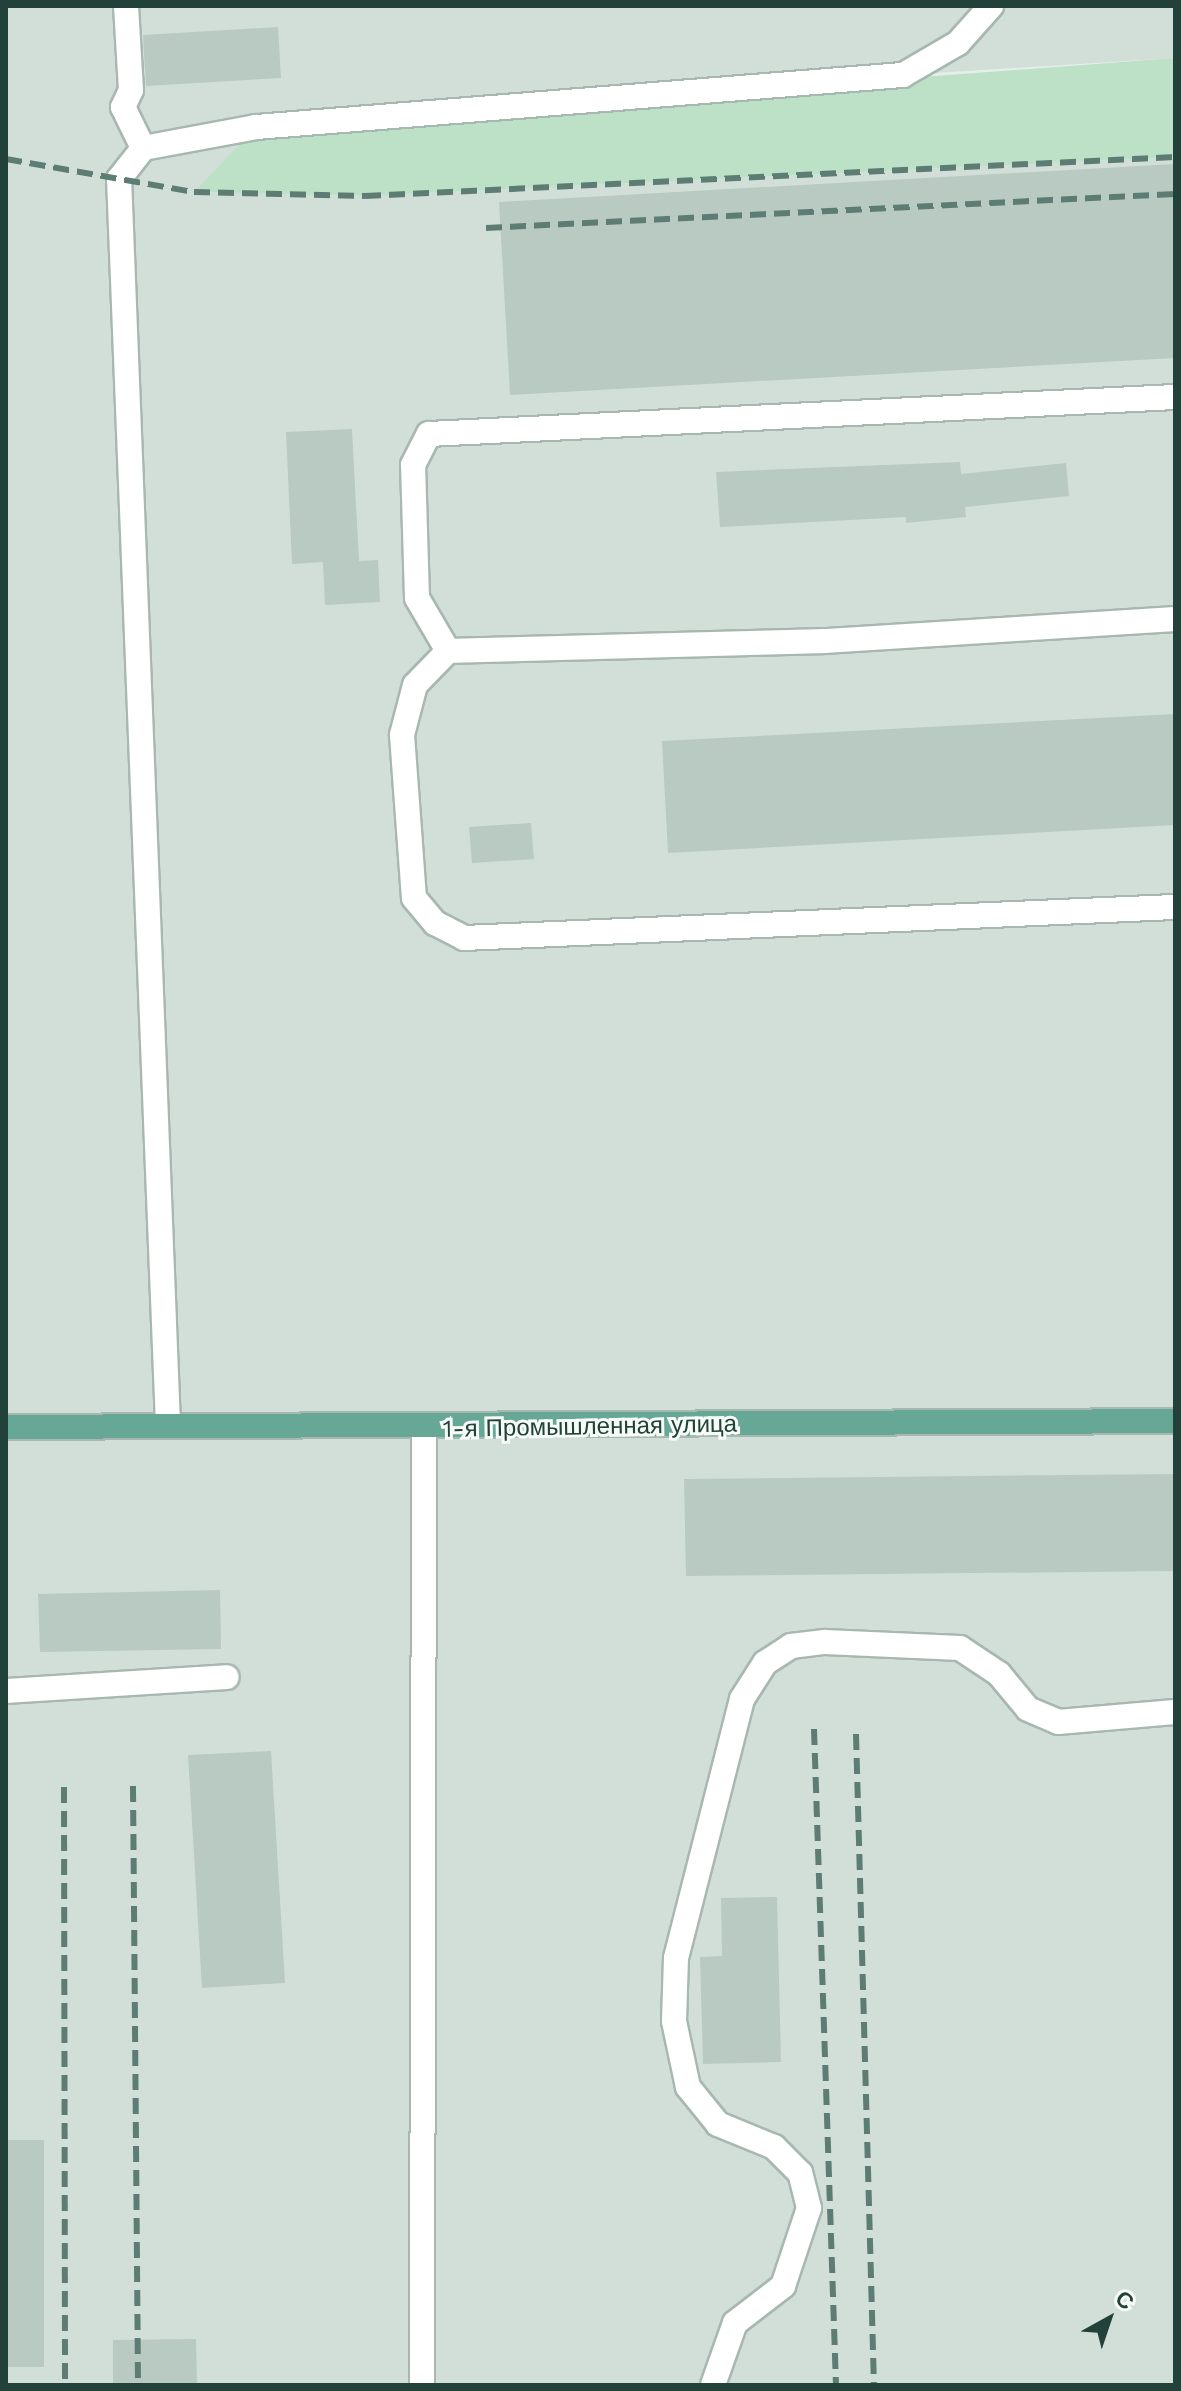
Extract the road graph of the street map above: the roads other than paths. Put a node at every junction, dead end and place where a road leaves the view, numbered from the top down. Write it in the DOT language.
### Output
graph roads {
  1 [pos="126,6"];
  2 [pos="991,6"];
  3 [pos="143,148"];
  4 [pos="1175,397"];
  5 [pos="1175,619"];
  6 [pos="448,651"];
  7 [pos="1175,907"];
  8 [pos="1175,1421"];
  9 [pos="168,1425"];
  10 [pos="6,1427"];
  11 [pos="424,1429"];
  12 [pos="227,1677"];
  13 [pos="6,1691"];
  14 [pos="1175,1712"];
  15 [pos="422,2385"];
  16 [pos="713,2385"];
  1 -- 3 [label="lane"];
  2 -- 3 [label="lane"];
  3 -- 9 [label="lane"];
  4 -- 6 [label="lane"];
  5 -- 6 [label="lane"];
  6 -- 7 [label="lane"];
  8 -- 11 [label="main road, 1-я Промышленная улица"];
  9 -- 10 [label="main road, 1-я Промышленная улица"];
  9 -- 11 [label="main road, 1-я Промышленная улица"];
  11 -- 15 [label="lane"];
  12 -- 13 [label="lane"];
  14 -- 16 [label="lane"];
}
